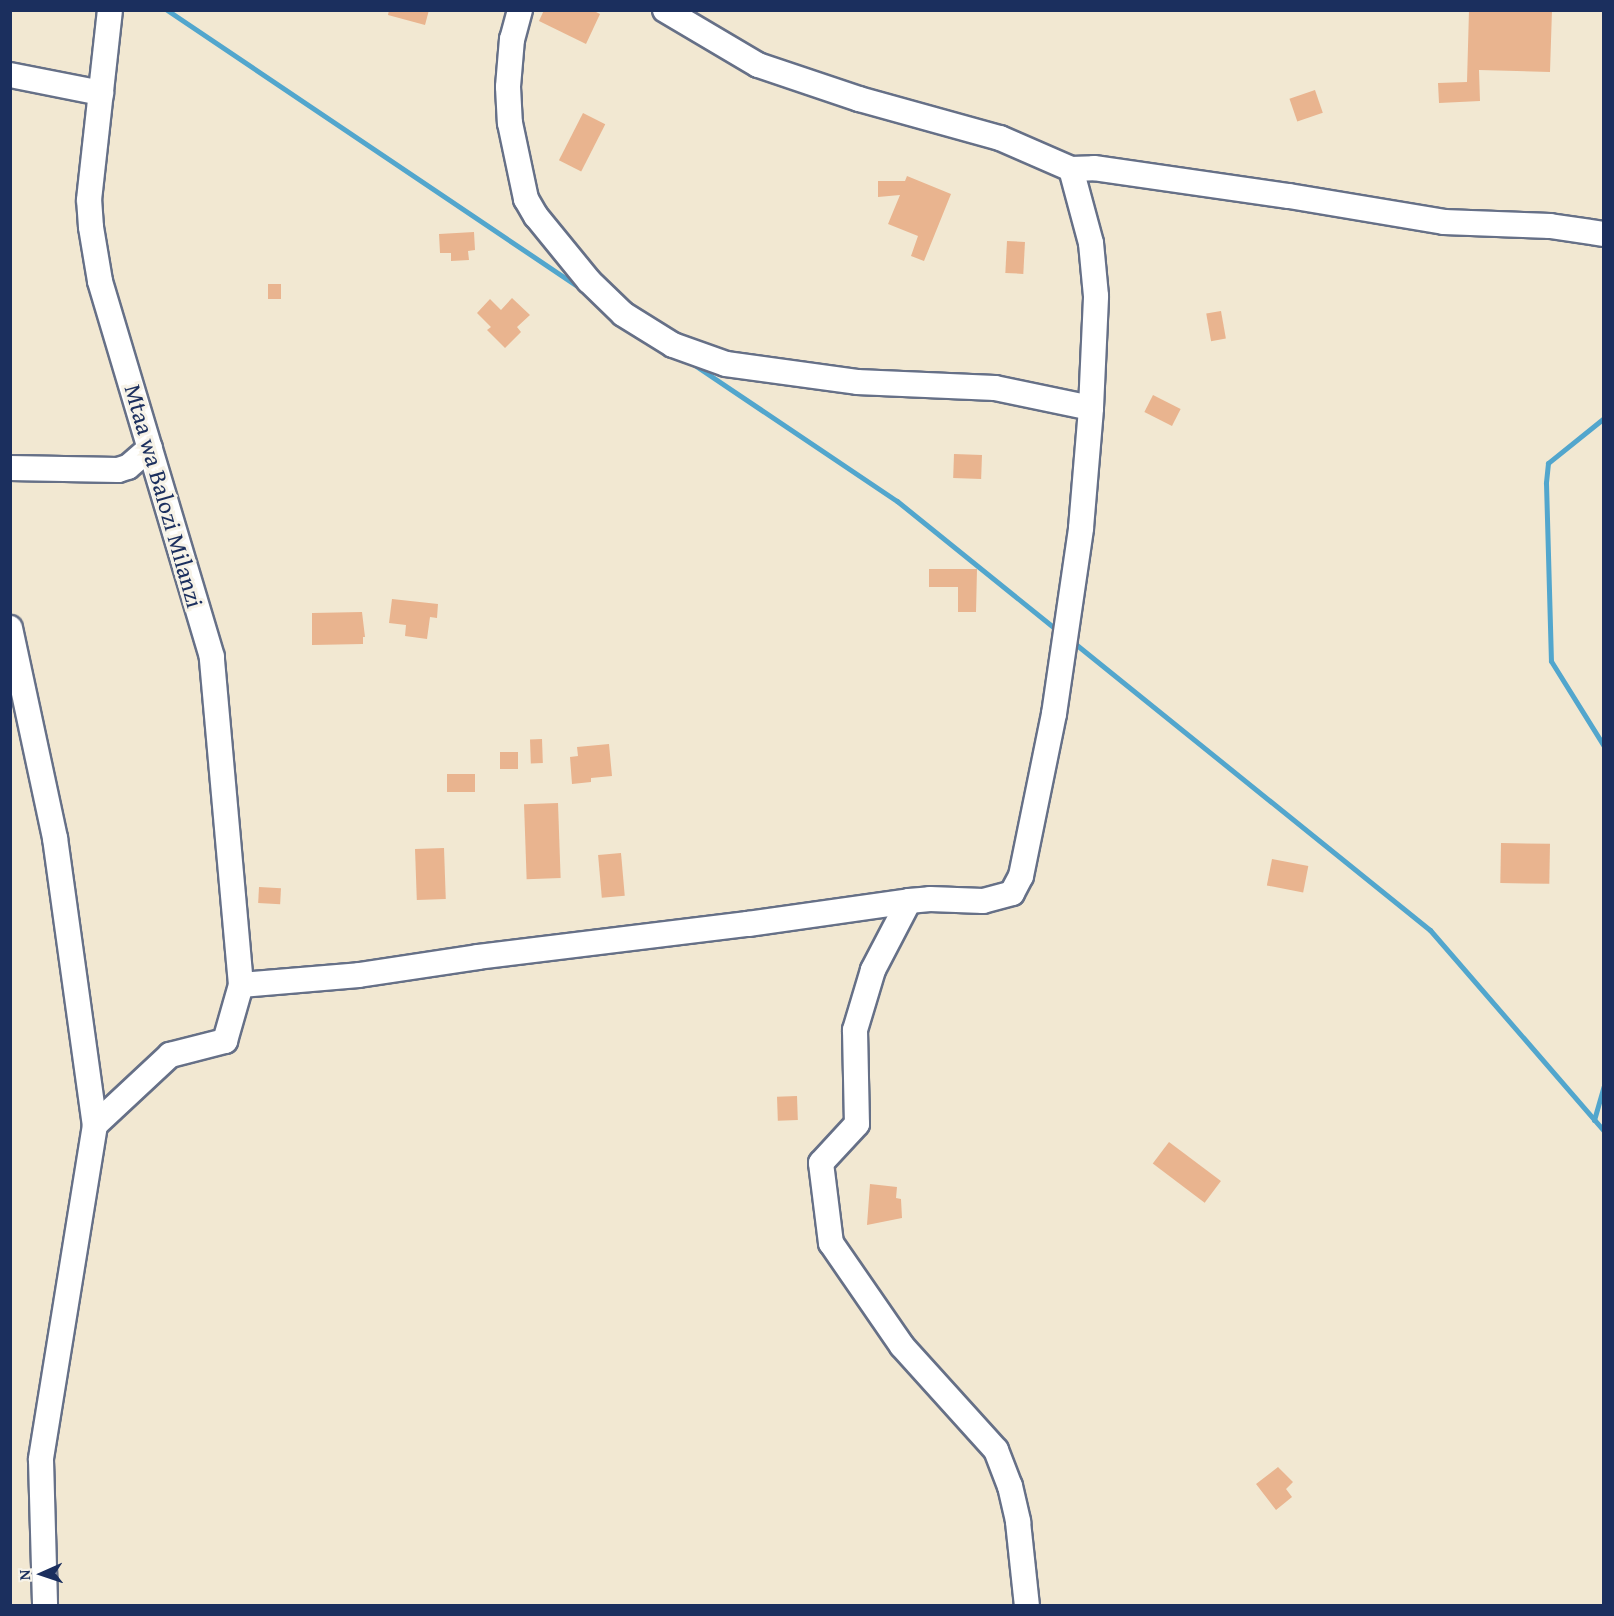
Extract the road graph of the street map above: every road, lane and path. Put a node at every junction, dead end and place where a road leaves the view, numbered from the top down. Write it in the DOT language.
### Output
graph roads {
  1 [pos="111,10"];
  2 [pos="520,10"];
  3 [pos="665,10"];
  4 [pos="10,75"];
  5 [pos="101,93"];
  6 [pos="1071,169"];
  7 [pos="1604,234"];
  8 [pos="1091,408"];
  9 [pos="150,448"];
  10 [pos="10,468"];
  11 [pos="10,628"];
  12 [pos="909,901"];
  13 [pos="241,985"];
  14 [pos="95,1125"];
  15 [pos="45,1605"];
  16 [pos="1028,1605"];
  1 -- 5 [label="street, Mtaa wa Balozi Milanzi"];
  2 -- 8 [label="street"];
  3 -- 6 [label="street"];
  4 -- 5 [label="street"];
  5 -- 9 [label="street, Mtaa wa Balozi Milanzi"];
  6 -- 7 [label="street"];
  6 -- 8 [label="street"];
  8 -- 12 [label="street"];
  9 -- 10 [label="street"];
  9 -- 13 [label="street, Mtaa wa Balozi Milanzi"];
  11 -- 14 [label="street"];
  12 -- 13 [label="street"];
  12 -- 16 [label="street"];
  13 -- 14 [label="street"];
  14 -- 15 [label="street"];
}
